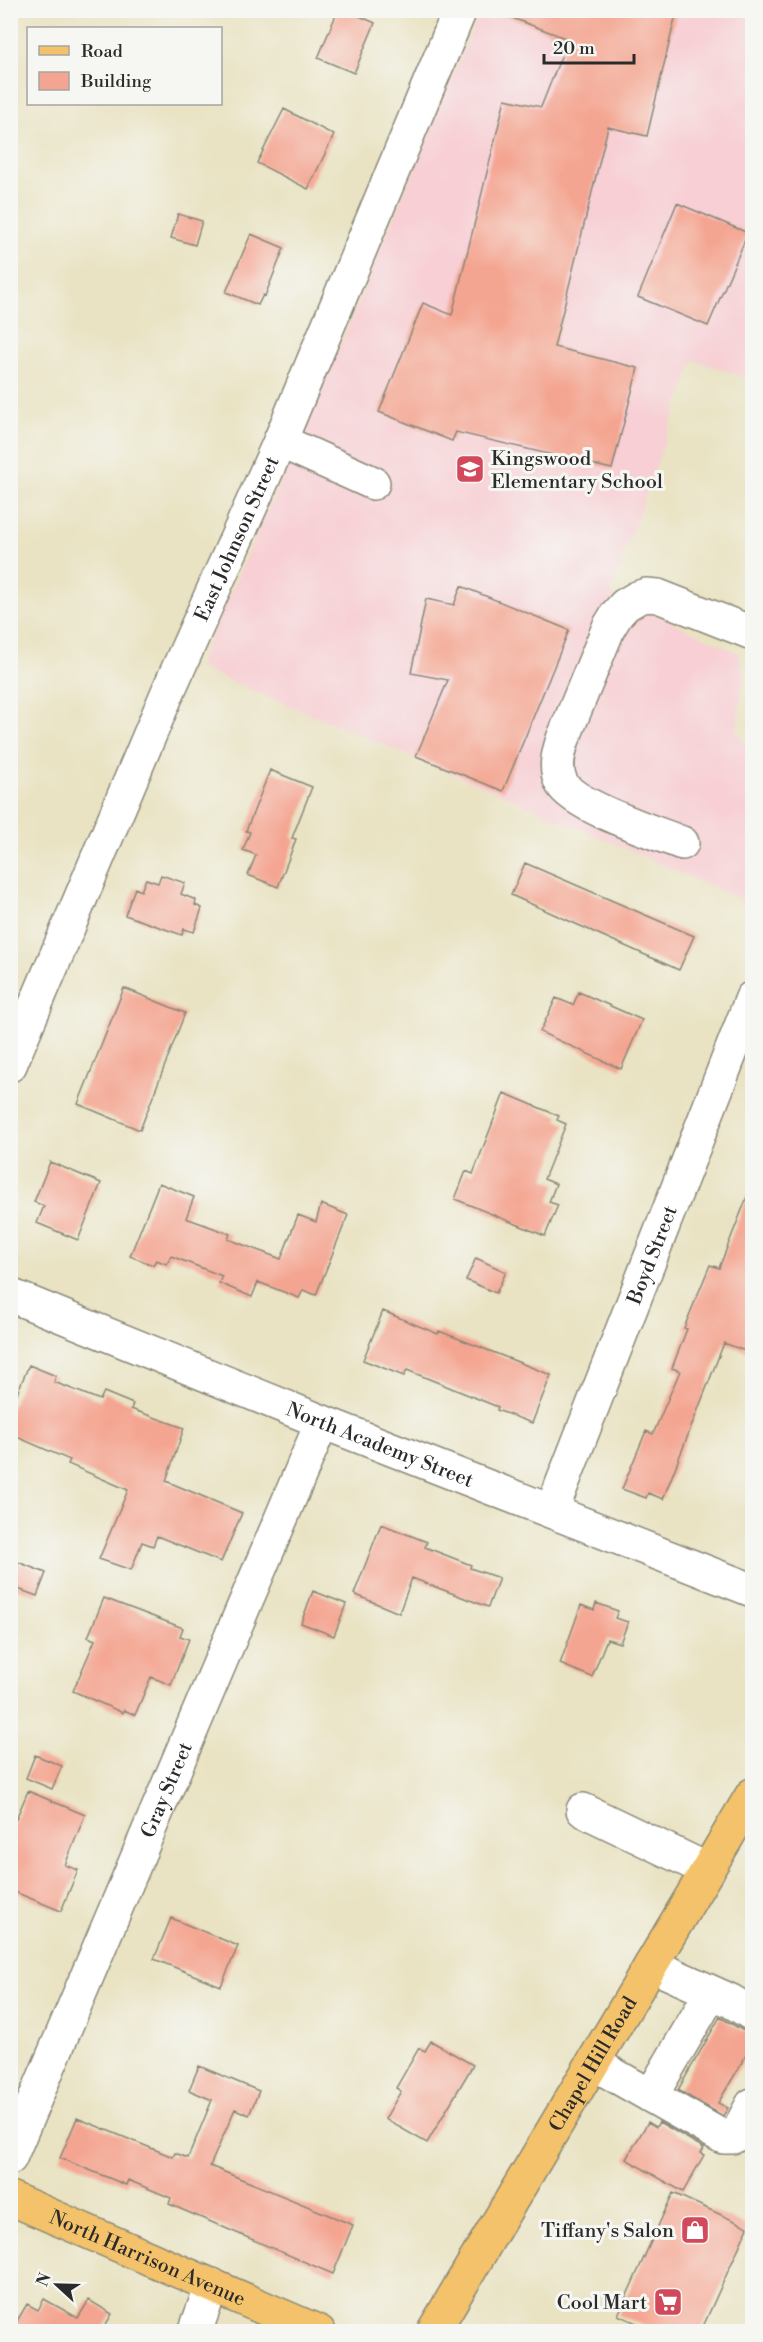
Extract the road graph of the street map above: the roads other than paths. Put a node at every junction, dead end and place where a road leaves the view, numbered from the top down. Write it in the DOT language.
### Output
graph roads {
  1 [pos="460,10"];
  2 [pos="280,441"];
  3 [pos="373,483"];
  4 [pos="753,633"];
  5 [pos="682,843"];
  6 [pos="753,998"];
  7 [pos="10,1065"];
  8 [pos="10,1295"];
  9 [pos="322,1422"];
  10 [pos="552,1510"];
  11 [pos="753,1590"];
  12 [pos="753,1795"];
  13 [pos="583,1810"];
  14 [pos="708,1870"];
  15 [pos="651,1965"];
  16 [pos="711,1993"];
  17 [pos="753,2014"];
  18 [pos="593,2063"];
  19 [pos="651,2096"];
  20 [pos="753,2105"];
  21 [pos="10,2158"];
  22 [pos="10,2198"];
  23 [pos="212,2285"];
  24 [pos="195,2331"];
  25 [pos="319,2331"];
  26 [pos="433,2331"];
  1 -- 2 [label="street, East Johnson Street"];
  2 -- 3 [label="street"];
  2 -- 7 [label="street, East Johnson Street"];
  4 -- 5 [label="street"];
  6 -- 10 [label="street, Boyd Street"];
  8 -- 9 [label="street, North Academy Street"];
  9 -- 10 [label="street, North Academy Street"];
  9 -- 21 [label="street, Gray Street"];
  10 -- 11 [label="street, North Academy Street"];
  12 -- 14 [label="main road, Chapel Hill Road"];
  13 -- 14 [label="street"];
  14 -- 15 [label="main road, Chapel Hill Road"];
  15 -- 16 [label="street"];
  15 -- 18 [label="main road, Chapel Hill Road"];
  16 -- 17 [label="street"];
  16 -- 19 [label="street"];
  18 -- 19 [label="street"];
  18 -- 26 [label="main road, Chapel Hill Road"];
  19 -- 20 [label="street"];
  22 -- 23 [label="main road, North Harrison Avenue"];
  23 -- 24 [label="street"];
  23 -- 25 [label="main road, North Harrison Avenue"];
}
